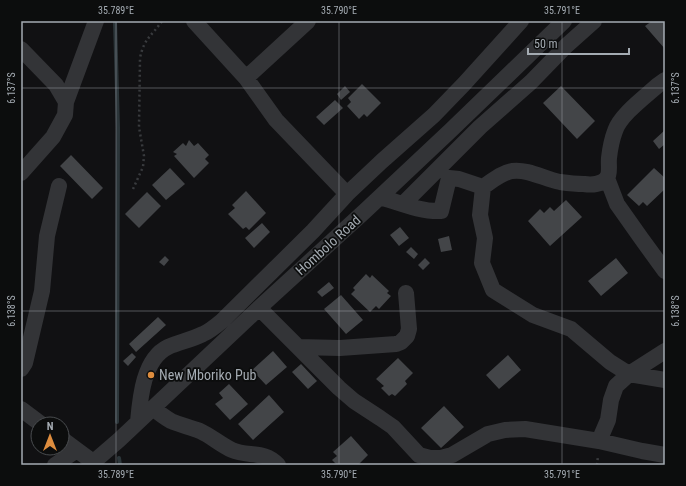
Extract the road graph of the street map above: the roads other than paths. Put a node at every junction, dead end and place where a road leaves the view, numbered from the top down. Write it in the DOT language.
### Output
graph roads {
  1 [pos="96,21"];
  2 [pos="194,21"];
  3 [pos="308,21"];
  4 [pos="521,21"];
  5 [pos="564,21"];
  6 [pos="594,21"];
  7 [pos="21,49"];
  8 [pos="246,78"];
  9 [pos="665,80"];
  10 [pos="66,102"];
  11 [pos="21,173"];
  12 [pos="607,178"];
  13 [pos="60,186"];
  14 [pos="483,187"];
  15 [pos="347,194"];
  16 [pos="380,197"];
  17 [pos="404,204"];
  18 [pos="665,271"];
  19 [pos="406,293"];
  20 [pos="259,308"];
  21 [pos="298,347"];
  22 [pos="665,351"];
  23 [pos="21,369"];
  24 [pos="629,374"];
  25 [pos="665,380"];
  26 [pos="153,408"];
  27 [pos="21,409"];
  28 [pos="30,416"];
  29 [pos="138,422"];
  30 [pos="599,441"];
  31 [pos="70,445"];
  32 [pos="77,450"];
  33 [pos="665,455"];
  34 [pos="419,460"];
  35 [pos="92,463"];
  36 [pos="55,465"];
  37 [pos="278,465"];
  1 -- 10 [label="street"];
  2 -- 8 [label="street"];
  3 -- 8 [label="street"];
  4 -- 15 [label="street"];
  5 -- 16 [label="street, Hombolo Road"];
  6 -- 17 [label="street"];
  7 -- 10 [label="street"];
  8 -- 15 [label="street"];
  9 -- 12 [label="street"];
  10 -- 11 [label="street"];
  12 -- 14 [label="street"];
  12 -- 18 [label="street"];
  13 -- 23 [label="street"];
  14 -- 17 [label="street"];
  14 -- 24 [label="street"];
  15 -- 29 [label="street"];
  16 -- 17 [label="street"];
  16 -- 20 [label="street, Hombolo Road"];
  19 -- 21 [label="street"];
  20 -- 21 [label="street"];
  20 -- 26 [label="street, Hombolo Road"];
  21 -- 34 [label="street"];
  22 -- 24 [label="street"];
  24 -- 25 [label="street"];
  24 -- 30 [label="street"];
  26 -- 29 [label="street, Hombolo Road"];
  26 -- 37 [label="street"];
  27 -- 28 [label="street"];
  29 -- 35 [label="street, Hombolo Road"];
  30 -- 33 [label="street"];
  30 -- 34 [label="street"];
  31 -- 32 [label="street"];
  32 -- 35 [label="street"];
  32 -- 36 [label="street"];
}
